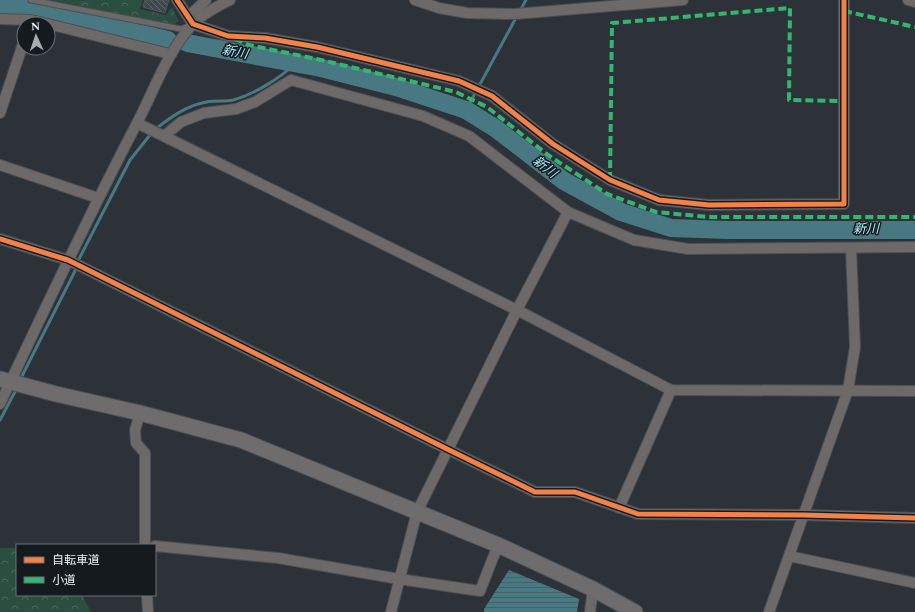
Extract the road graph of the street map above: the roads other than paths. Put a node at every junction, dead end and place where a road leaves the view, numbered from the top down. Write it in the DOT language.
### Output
graph roads {
  1 [pos="31,0"];
  2 [pos="177,0"];
  3 [pos="206,0"];
  4 [pos="230,0"];
  5 [pos="415,0"];
  6 [pos="683,0"];
  7 [pos="844,0"];
  8 [pos="908,0"];
  9 [pos="915,2"];
  10 [pos="608,3"];
  11 [pos="0,19"];
  12 [pos="191,20"];
  13 [pos="16,21"];
  14 [pos="56,26"];
  15 [pos="170,54"];
  16 [pos="19,56"];
  17 [pos="0,113"];
  18 [pos="137,123"];
  19 [pos="164,136"];
  20 [pos="0,165"];
  21 [pos="98,198"];
  22 [pos="568,212"];
  23 [pos="0,239"];
  24 [pos="915,247"];
  25 [pos="851,248"];
  26 [pos="68,260"];
  27 [pos="517,310"];
  28 [pos="5,381"];
  29 [pos="671,390"];
  30 [pos="848,390"];
  31 [pos="915,391"];
  32 [pos="0,404"];
  33 [pos="140,413"];
  34 [pos="447,449"];
  35 [pos="619,508"];
  36 [pos="417,512"];
  37 [pos="803,515"];
  38 [pos="915,518"];
  39 [pos="145,544"];
  40 [pos="498,545"];
  41 [pos="156,546"];
  42 [pos="789,556"];
  43 [pos="399,579"];
  44 [pos="915,583"];
  45 [pos="593,589"];
  46 [pos="147,596"];
  47 [pos="148,612"];
  48 [pos="391,612"];
  49 [pos="590,612"];
  50 [pos="635,612"];
  51 [pos="769,612"];
  1 -- 12 [label="lane"];
  2 -- 12 [label="street"];
  3 -- 12 [label="street"];
  4 -- 12 [label="street"];
  5 -- 10 [label="street"];
  6 -- 10 [label="street"];
  7 -- 12 [label="street"];
  8 -- 9 [label="street"];
  11 -- 13 [label="street"];
  12 -- 15 [label="street"];
  14 -- 15 [label="street"];
  15 -- 18 [label="street"];
  16 -- 17 [label="street"];
  18 -- 19 [label="street"];
  18 -- 21 [label="street"];
  19 -- 22 [label="street"];
  19 -- 27 [label="street"];
  20 -- 21 [label="street"];
  21 -- 26 [label="street"];
  22 -- 25 [label="street"];
  22 -- 27 [label="street"];
  23 -- 26 [label="street"];
  24 -- 25 [label="street"];
  25 -- 30 [label="street"];
  26 -- 28 [label="street"];
  26 -- 34 [label="street"];
  27 -- 29 [label="street"];
  27 -- 34 [label="street"];
  28 -- 32 [label="street"];
  28 -- 33 [label="street"];
  29 -- 30 [label="street"];
  29 -- 35 [label="street"];
  30 -- 31 [label="street"];
  30 -- 37 [label="street"];
  33 -- 36 [label="street"];
  33 -- 39 [label="street"];
  34 -- 35 [label="street"];
  34 -- 36 [label="street"];
  35 -- 37 [label="street"];
  36 -- 40 [label="street"];
  36 -- 43 [label="street"];
  37 -- 38 [label="street"];
  37 -- 42 [label="street"];
  40 -- 43 [label="street"];
  40 -- 45 [label="street"];
  41 -- 43 [label="street"];
  42 -- 44 [label="street"];
  42 -- 51 [label="street"];
  43 -- 48 [label="street"];
  45 -- 49 [label="street"];
  45 -- 50 [label="street"];
  46 -- 47 [label="street"];
}
